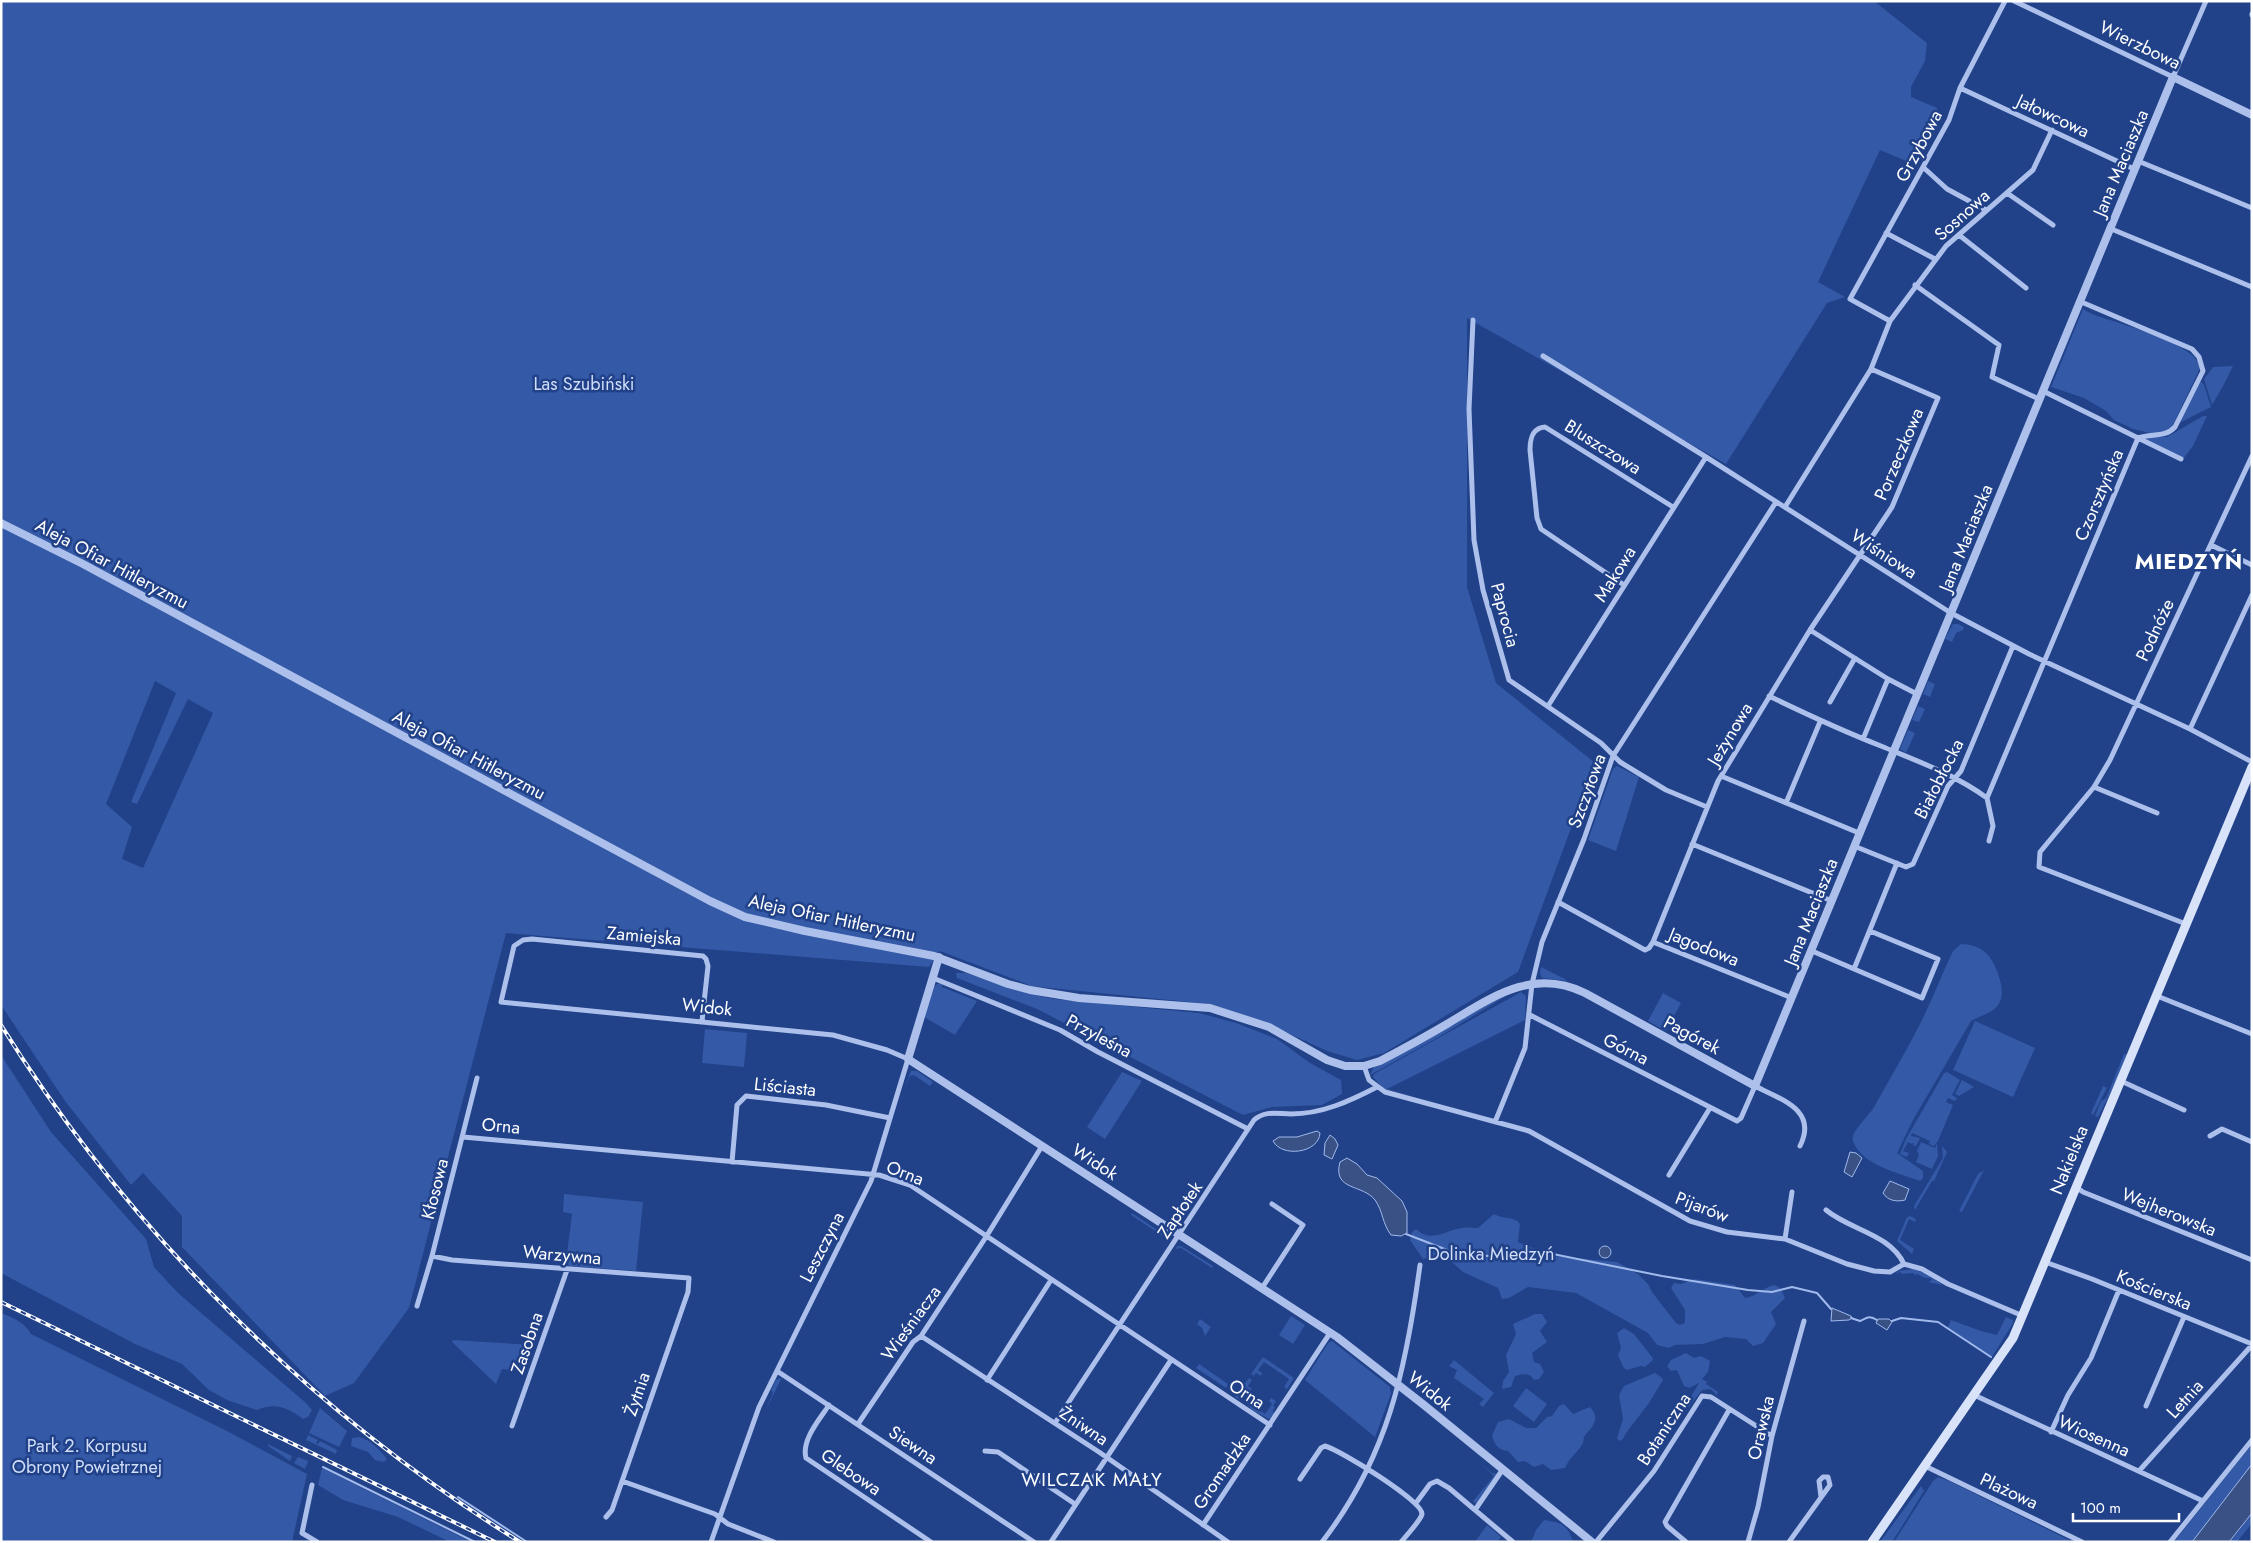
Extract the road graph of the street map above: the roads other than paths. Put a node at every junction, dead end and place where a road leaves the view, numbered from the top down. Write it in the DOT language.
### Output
graph roads {
  1 [pos="2005,1"];
  2 [pos="2014,1"];
  3 [pos="2206,1"];
  4 [pos="2173,77"];
  5 [pos="1960,88"];
  6 [pos="2252,115"];
  7 [pos="2052,130"];
  8 [pos="2136,165"];
  9 [pos="1924,168"];
  10 [pos="2007,194"];
  11 [pos="2252,208"];
  12 [pos="1986,210"];
  13 [pos="2053,226"];
  14 [pos="2109,228"];
  15 [pos="1886,233"];
  16 [pos="1959,235"];
  17 [pos="1935,259"];
  18 [pos="1916,285"];
  19 [pos="2252,287"];
  20 [pos="2026,288"];
  21 [pos="2079,301"];
  22 [pos="1473,320"];
  23 [pos="1890,321"];
  24 [pos="1543,356"];
  25 [pos="1871,369"];
  26 [pos="2043,391"];
  27 [pos="2039,399"];
  28 [pos="2138,438"];
  29 [pos="2252,456"];
  30 [pos="1706,457"];
  31 [pos="2180,459"];
  32 [pos="1776,502"];
  33 [pos="1673,507"];
  34 [pos="1785,507"];
  35 [pos="1,523"];
  36 [pos="2211,545"];
  37 [pos="1861,555"];
  38 [pos="2252,565"];
  39 [pos="1624,585"];
  40 [pos="2252,595"];
  41 [pos="1951,613"];
  42 [pos="1810,630"];
  43 [pos="2013,646"];
  44 [pos="1855,658"];
  45 [pos="2045,661"];
  46 [pos="1888,680"];
  47 [pos="1917,694"];
  48 [pos="1769,696"];
  49 [pos="1830,702"];
  50 [pos="2136,704"];
  51 [pos="1548,706"];
  52 [pos="1820,722"];
  53 [pos="2190,729"];
  54 [pos="1863,739"];
  55 [pos="1893,751"];
  56 [pos="1612,756"];
  57 [pos="2252,762"];
  58 [pos="2252,767"];
  59 [pos="1721,776"];
  60 [pos="1955,779"];
  61 [pos="2094,787"];
  62 [pos="1987,798"];
  63 [pos="1786,804"];
  64 [pos="1707,807"];
  65 [pos="2157,813"];
  66 [pos="1859,833"];
  67 [pos="1989,841"];
  68 [pos="1692,844"];
  69 [pos="1854,846"];
  70 [pos="1897,863"];
  71 [pos="1832,901"];
  72 [pos="1558,902"];
  73 [pos="2186,924"];
  74 [pos="1870,931"];
  75 [pos="1652,942"];
  76 [pos="516,943"];
  77 [pos="1812,951"];
  78 [pos="939,957"];
  79 [pos="1854,969"];
  80 [pos="933,978"];
  81 [pos="1532,984"];
  82 [pos="2157,996"];
  83 [pos="1792,998"];
  84 [pos="1530,1015"];
  85 [pos="702,1021"];
  86 [pos="2252,1034"];
  87 [pos="908,1059"];
  88 [pos="1364,1066"];
  89 [pos="477,1078"];
  90 [pos="2121,1081"];
  91 [pos="1755,1086"];
  92 [pos="1377,1087"];
  93 [pos="1710,1108"];
  94 [pos="2184,1110"];
  95 [pos="890,1118"];
  96 [pos="1494,1122"];
  97 [pos="1248,1129"];
  98 [pos="2210,1136"];
  99 [pos="463,1137"];
  100 [pos="2252,1142"];
  101 [pos="1042,1146"];
  102 [pos="1800,1146"];
  103 [pos="732,1162"];
  104 [pos="1669,1175"];
  105 [pos="873,1176"];
  106 [pos="2076,1187"];
  107 [pos="1792,1192"];
  108 [pos="1272,1204"];
  109 [pos="1826,1210"];
  110 [pos="1180,1234"];
  111 [pos="986,1237"];
  112 [pos="1785,1239"];
  113 [pos="432,1256"];
  114 [pos="2252,1260"];
  115 [pos="2045,1262"];
  116 [pos="1904,1264"];
  117 [pos="1420,1265"];
  118 [pos="567,1270"];
  119 [pos="690,1278"];
  120 [pos="1050,1280"];
  121 [pos="1262,1288"];
  122 [pos="2119,1290"];
  123 [pos="417,1306"];
  124 [pos="2023,1316"];
  125 [pos="2184,1317"];
  126 [pos="1804,1321"];
  127 [pos="1120,1325"];
  128 [pos="1330,1333"];
  129 [pos="921,1336"];
  130 [pos="2252,1344"];
  131 [pos="1171,1360"];
  132 [pos="777,1371"];
  133 [pos="987,1380"];
  134 [pos="1399,1386"];
  135 [pos="1974,1396"];
  136 [pos="829,1405"];
  137 [pos="2146,1406"];
  138 [pos="1729,1410"];
  139 [pos="1055,1423"];
  140 [pos="858,1424"];
  141 [pos="1270,1425"];
  142 [pos="512,1426"];
  143 [pos="2051,1432"];
  144 [pos="1772,1436"];
  145 [pos="2252,1440"];
  146 [pos="985,1451"];
  147 [pos="1106,1458"];
  148 [pos="1925,1466"];
  149 [pos="1368,1470"];
  150 [pos="1503,1470"];
  151 [pos="2139,1471"];
  152 [pos="1300,1479"];
  153 [pos="622,1481"];
  154 [pos="312,1485"];
  155 [pos="1821,1497"];
  156 [pos="2203,1500"];
  157 [pos="1416,1502"];
  158 [pos="1075,1504"];
  159 [pos="1475,1510"];
  160 [pos="606,1517"];
  161 [pos="720,1517"];
  162 [pos="1203,1525"];
  163 [pos="317,1542"];
  164 [pos="711,1542"];
  165 [pos="774,1542"];
  166 [pos="931,1542"];
  167 [pos="1034,1542"];
  168 [pos="1051,1542"];
  169 [pos="1228,1542"];
  170 [pos="1322,1542"];
  171 [pos="1401,1542"];
  172 [pos="1514,1542"];
  173 [pos="1592,1542"];
  174 [pos="1596,1542"];
  175 [pos="1686,1542"];
  176 [pos="1748,1542"];
  177 [pos="1789,1542"];
  178 [pos="1872,1542"];
  179 [pos="2082,1542"];
  180 [pos="2170,1542"];
  1 -- 5 [label="street, Grzybowa"];
  2 -- 4 [label="street, Wierzbowa"];
  3 -- 4 [label="street, Jana Maciaszka"];
  4 -- 6 [label="street, Wierzbowa"];
  4 -- 8 [label="street, Jana Maciaszka"];
  5 -- 7 [label="street, Jałowcowa"];
  5 -- 9 [label="street, Grzybowa"];
  7 -- 8 [label="street, Jałowcowa"];
  7 -- 10 [label="street, Sosnowa"];
  8 -- 11 [label="street, Jałowcowa"];
  8 -- 14 [label="street, Jana Maciaszka"];
  9 -- 12 [label="street"];
  9 -- 15 [label="street, Grzybowa"];
  10 -- 12 [label="street, Sosnowa"];
  10 -- 13 [label="street"];
  12 -- 16 [label="street, Sosnowa"];
  14 -- 19 [label="street"];
  14 -- 21 [label="street, Jana Maciaszka"];
  15 -- 17 [label="street"];
  15 -- 23 [label="street, Grzybowa"];
  16 -- 17 [label="street, Sosnowa"];
  16 -- 20 [label="street"];
  17 -- 18 [label="street, Sosnowa"];
  18 -- 23 [label="street, Sosnowa"];
  18 -- 27 [label="street"];
  21 -- 26 [label="street, Jana Maciaszka"];
  21 -- 28 [label="street"];
  22 -- 51 [label="street, Paprocia"];
  23 -- 25 [label="street"];
  24 -- 30 [label="street, Wiśniowa"];
  25 -- 34 [label="street"];
  25 -- 37 [label="street, Porzeczkowa"];
  26 -- 27 [label="street, Jana Maciaszka"];
  26 -- 28 [label="street, Czorsztyńska"];
  27 -- 41 [label="street, Jana Maciaszka"];
  28 -- 31 [label="street"];
  28 -- 45 [label="street, Czorsztyńska"];
  29 -- 36 [label="street, Podnóże"];
  30 -- 32 [label="street, Wiśniowa"];
  30 -- 33 [label="street, Makowa"];
  32 -- 34 [label="street, Wiśniowa"];
  32 -- 56 [label="street, Szczytowa"];
  33 -- 39 [label="street, Makowa"];
  33 -- 39 [label="street, Bluszczowa"];
  34 -- 37 [label="street, Wiśniowa"];
  35 -- 78 [label="street, Aleja Ofiar Hitleryzmu"];
  36 -- 38 [label="street"];
  36 -- 50 [label="street, Podnóże"];
  37 -- 41 [label="street, Wiśniowa"];
  37 -- 42 [label="street, Jeżynowa"];
  39 -- 51 [label="street, Makowa"];
  40 -- 53 [label="street"];
  41 -- 43 [label="street, Wiśniowa"];
  41 -- 47 [label="street, Jana Maciaszka"];
  42 -- 44 [label="street"];
  42 -- 48 [label="street, Jeżynowa"];
  43 -- 45 [label="street, Wiśniowa"];
  43 -- 60 [label="street, Białobłocka"];
  44 -- 46 [label="street"];
  44 -- 49 [label="street"];
  45 -- 50 [label="street, Wiśniowa"];
  45 -- 62 [label="street, Czorsztyńska"];
  46 -- 47 [label="street"];
  46 -- 54 [label="street"];
  47 -- 55 [label="street, Jana Maciaszka"];
  48 -- 52 [label="street"];
  48 -- 59 [label="street, Jeżynowa"];
  50 -- 53 [label="street, Wiśniowa"];
  50 -- 61 [label="street, Podnóże"];
  51 -- 56 [label="street, Paprocia"];
  52 -- 54 [label="street"];
  52 -- 63 [label="street"];
  53 -- 57 [label="street, Wiśniowa"];
  54 -- 55 [label="street"];
  55 -- 60 [label="street"];
  55 -- 66 [label="street, Jana Maciaszka"];
  56 -- 64 [label="street, Paprocia"];
  56 -- 72 [label="street, Szczytowa"];
  58 -- 73 [label="main road, Nakielska"];
  59 -- 63 [label="street"];
  59 -- 64 [label="street, Jeżynowa"];
  60 -- 62 [label="street"];
  60 -- 70 [label="street, Białobłocka"];
  61 -- 65 [label="street"];
  61 -- 73 [label="street, Podnóże"];
  62 -- 67 [label="street"];
  63 -- 66 [label="street"];
  64 -- 68 [label="street, Jeżynowa"];
  66 -- 69 [label="street, Jana Maciaszka"];
  68 -- 71 [label="street"];
  68 -- 75 [label="street, Jeżynowa"];
  69 -- 70 [label="street"];
  69 -- 71 [label="street, Jana Maciaszka"];
  70 -- 74 [label="street"];
  71 -- 77 [label="street, Jana Maciaszka"];
  72 -- 75 [label="street, Jagodowa"];
  72 -- 81 [label="street, Szczytowa"];
  73 -- 82 [label="main road, Nakielska"];
  74 -- 79 [label="street"];
  74 -- 79 [label="street"];
  75 -- 83 [label="street, Jagodowa"];
  76 -- 85 [label="street, Zamiejska"];
  76 -- 85 [label="street, Widok"];
  77 -- 79 [label="street"];
  77 -- 83 [label="street, Jana Maciaszka"];
  78 -- 80 [label="street, Leszczyna"];
  78 -- 88 [label="street, Aleja Ofiar Hitleryzmu"];
  80 -- 87 [label="street, Leszczyna"];
  80 -- 97 [label="street, Przyleśna"];
  81 -- 84 [label="street, Szczytowa"];
  81 -- 88 [label="street, Aleja Ofiar Hitleryzmu"];
  81 -- 91 [label="street, Pagórek"];
  82 -- 86 [label="street"];
  82 -- 90 [label="main road, Nakielska"];
  83 -- 91 [label="street, Jana Maciaszka"];
  84 -- 93 [label="street, Górna"];
  84 -- 96 [label="street, Szczytowa"];
  85 -- 87 [label="street, Widok"];
  87 -- 95 [label="street, Leszczyna"];
  87 -- 101 [label="street, Widok"];
  88 -- 92 [label="street"];
  89 -- 99 [label="street, Kłosowa"];
  90 -- 94 [label="street"];
  90 -- 106 [label="main road, Nakielska"];
  91 -- 93 [label="street, Górna"];
  91 -- 102 [label="street, Pagórek"];
  92 -- 96 [label="street, Pijarów"];
  92 -- 97 [label="street, Zapłotek"];
  93 -- 104 [label="street"];
  95 -- 103 [label="street, Liściasta"];
  95 -- 105 [label="street, Leszczyna"];
  96 -- 112 [label="street, Pijarów"];
  97 -- 110 [label="street, Zapłotek"];
  98 -- 100 [label="street"];
  99 -- 103 [label="street, Orna"];
  99 -- 113 [label="street, Kłosowa"];
  101 -- 110 [label="street, Widok"];
  101 -- 111 [label="street, Wieśniacza"];
  103 -- 105 [label="street, Orna"];
  105 -- 111 [label="street, Orna"];
  105 -- 132 [label="street, Leszczyna"];
  106 -- 114 [label="street, Wejherowska"];
  106 -- 115 [label="main road, Nakielska"];
  107 -- 112 [label="street"];
  108 -- 121 [label="street"];
  109 -- 116 [label="street"];
  110 -- 121 [label="street, Widok"];
  110 -- 127 [label="street, Zapłotek"];
  111 -- 120 [label="street, Orna"];
  111 -- 129 [label="street, Wieśniacza"];
  112 -- 116 [label="street, Pijarów"];
  113 -- 118 [label="street, Warzywna"];
  113 -- 123 [label="street, Kłosowa"];
  115 -- 122 [label="street, Kościerska"];
  115 -- 124 [label="main road, Nakielska"];
  116 -- 124 [label="street"];
  117 -- 134 [label="street"];
  118 -- 119 [label="street, Warzywna"];
  118 -- 142 [label="street, Zasobna"];
  119 -- 153 [label="street, Żytnia"];
  120 -- 127 [label="street, Orna"];
  120 -- 133 [label="street"];
  121 -- 128 [label="street, Widok"];
  122 -- 125 [label="street, Kościerska"];
  122 -- 143 [label="street"];
  124 -- 135 [label="main road, Nakielska"];
  125 -- 130 [label="street, Kościerska"];
  125 -- 137 [label="street"];
  126 -- 144 [label="street, Orawska"];
  127 -- 131 [label="street, Orna"];
  127 -- 139 [label="street, Zapłotek"];
  128 -- 134 [label="street, Widok"];
  128 -- 141 [label="street, Gromadzka"];
  129 -- 133 [label="street, Żniwna"];
  129 -- 140 [label="street, Wieśniacza"];
  130 -- 151 [label="street, Letnia"];
  131 -- 141 [label="street, Orna"];
  131 -- 147 [label="street"];
  132 -- 136 [label="street, Siewna"];
  132 -- 161 [label="street, Leszczyna"];
  133 -- 139 [label="street, Żniwna"];
  134 -- 149 [label="street"];
  134 -- 150 [label="street, Widok"];
  135 -- 143 [label="street, Wiosenna"];
  135 -- 148 [label="main road, Nakielska"];
  136 -- 140 [label="street, Siewna"];
  136 -- 166 [label="street, Glebowa"];
  138 -- 144 [label="street, Botaniczna"];
  138 -- 174 [label="street, Botaniczna"];
  138 -- 175 [label="street"];
  139 -- 147 [label="street, Żniwna"];
  140 -- 167 [label="street, Siewna"];
  141 -- 162 [label="street, Gromadzka"];
  143 -- 151 [label="street, Wiosenna"];
  144 -- 176 [label="street, Orawska"];
  145 -- 156 [label="street"];
  146 -- 158 [label="street"];
  147 -- 158 [label="street"];
  147 -- 162 [label="street, Żniwna"];
  148 -- 178 [label="main road, Nakielska"];
  148 -- 179 [label="street, Plażowa"];
  149 -- 152 [label="street"];
  149 -- 157 [label="street"];
  149 -- 170 [label="street"];
  150 -- 159 [label="street"];
  150 -- 173 [label="street, Widok"];
  151 -- 156 [label="street, Wiosenna"];
  153 -- 160 [label="street, Żytnia"];
  153 -- 161 [label="street"];
  154 -- 163 [label="street"];
  155 -- 177 [label="street"];
  156 -- 180 [label="street"];
  157 -- 159 [label="street"];
  157 -- 171 [label="street"];
  158 -- 168 [label="street"];
  159 -- 172 [label="street"];
  161 -- 164 [label="street, Leszczyna"];
  161 -- 165 [label="street"];
  162 -- 169 [label="street, Żniwna"];
}
